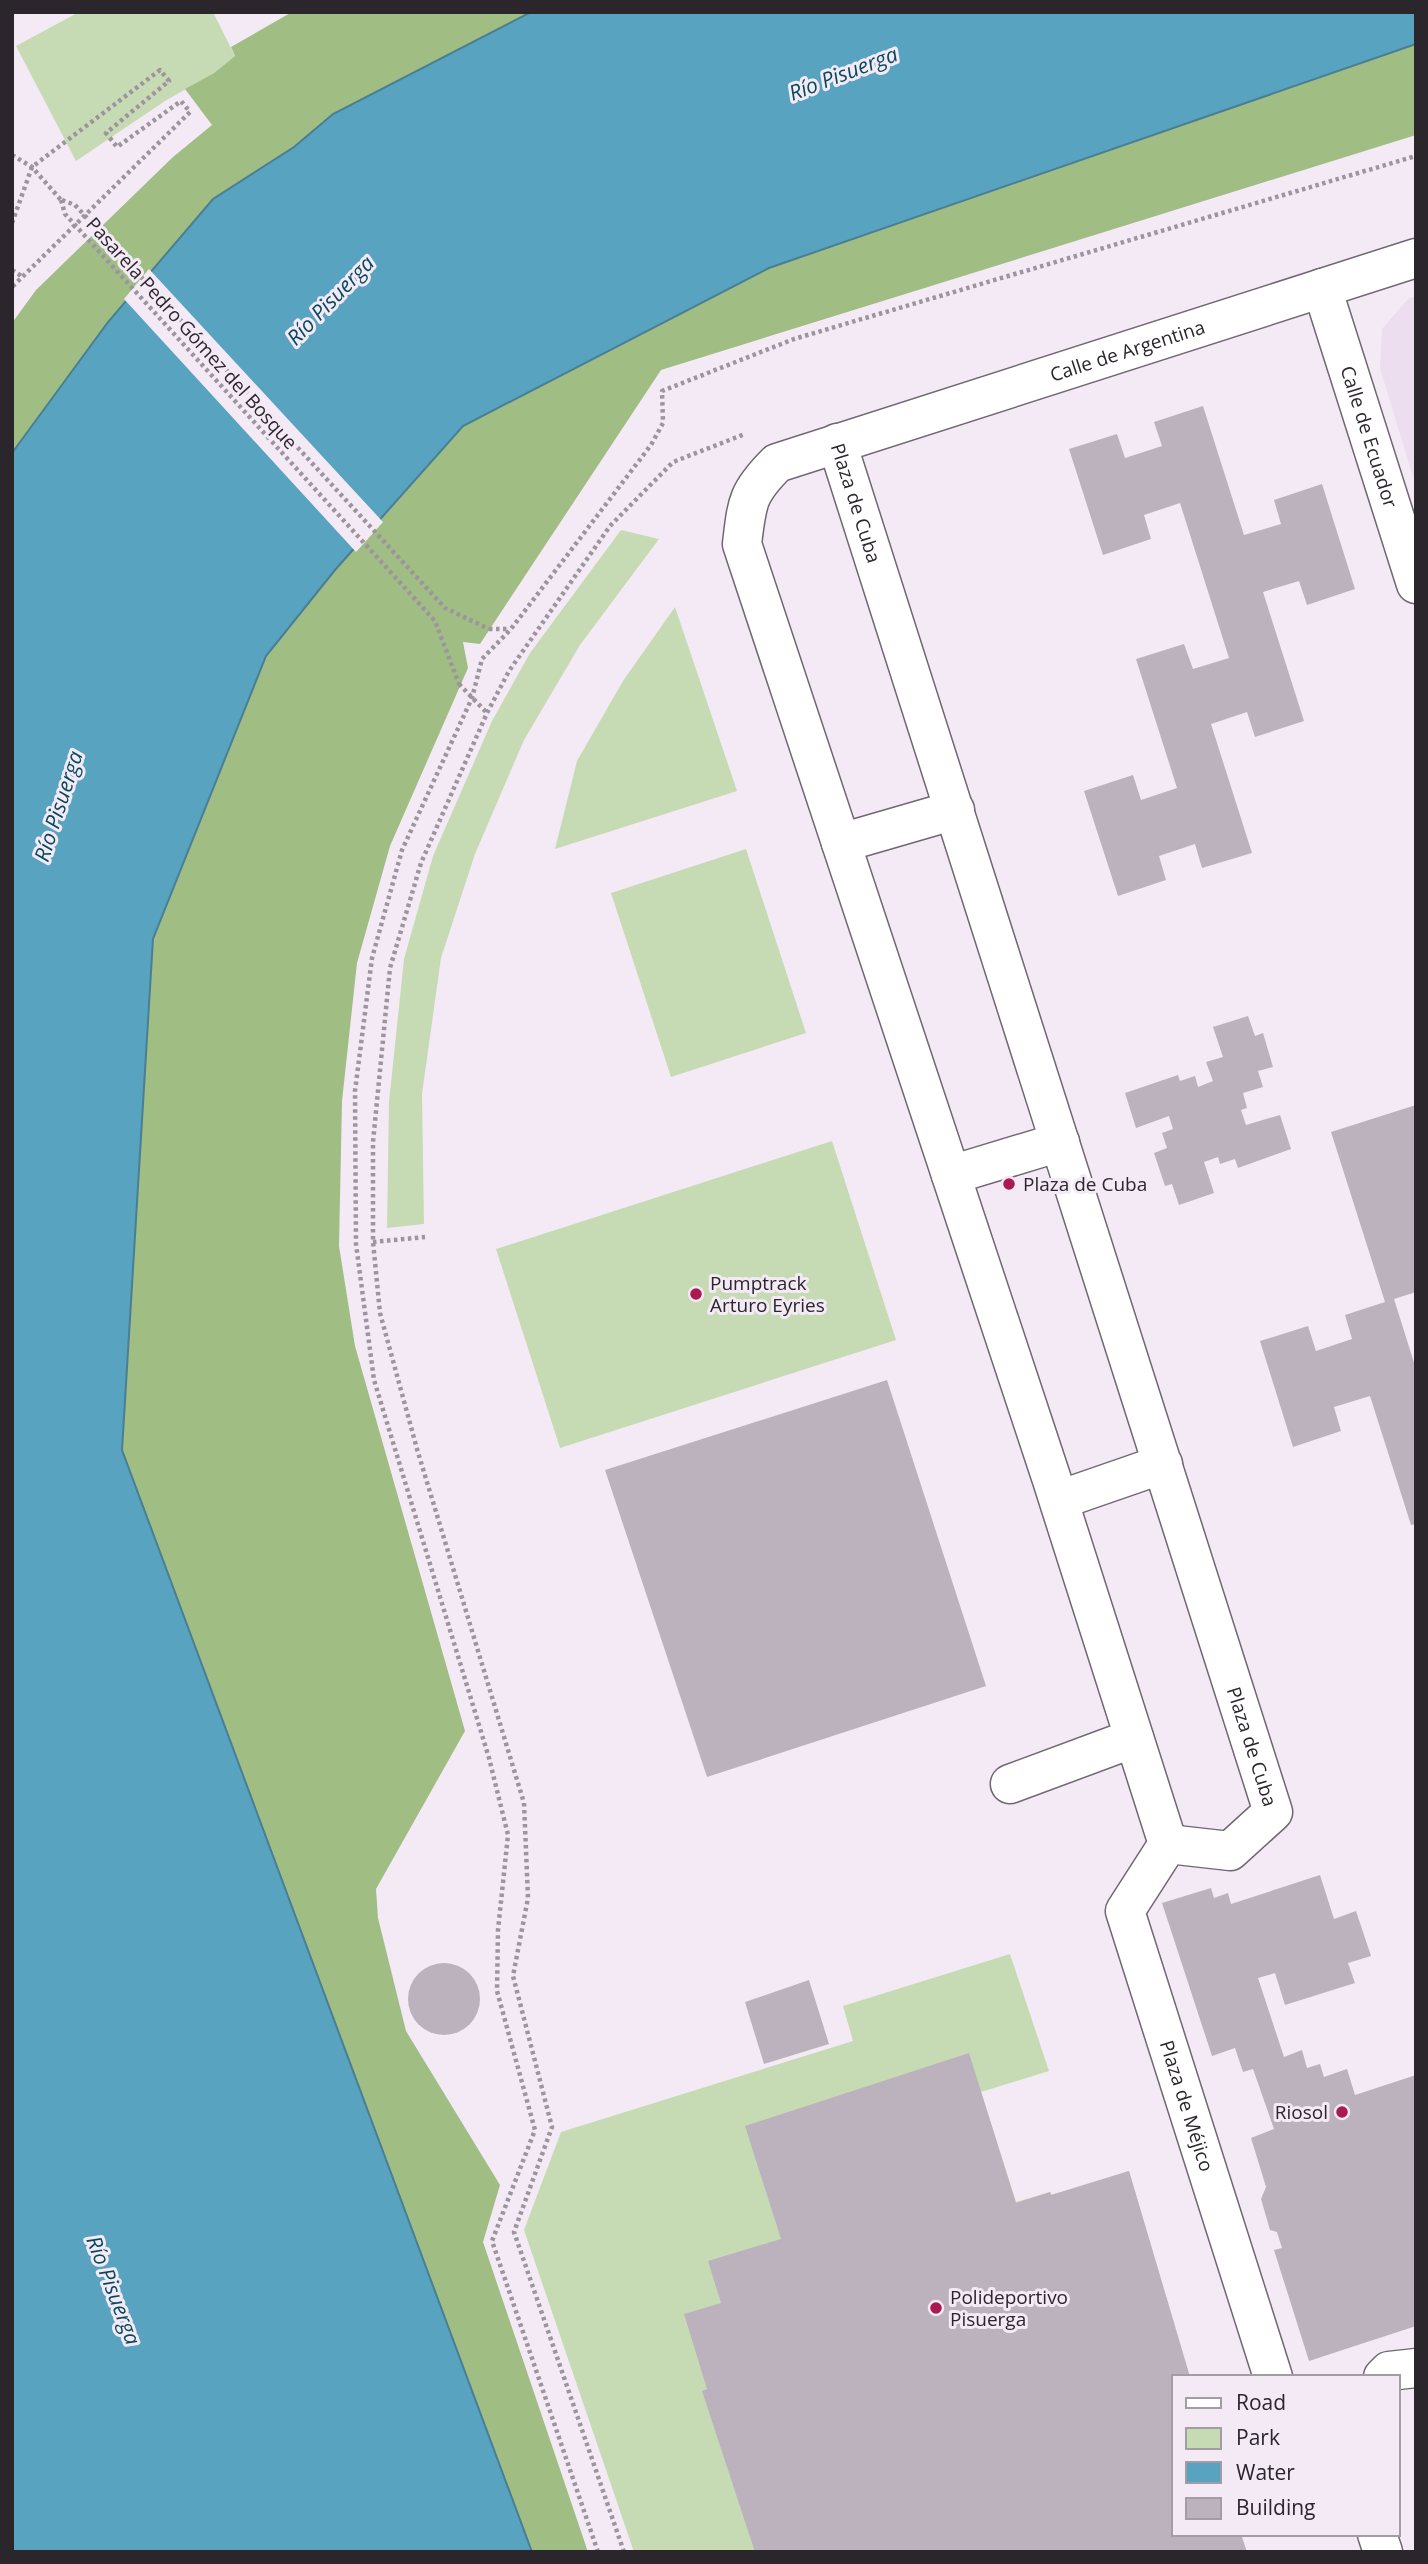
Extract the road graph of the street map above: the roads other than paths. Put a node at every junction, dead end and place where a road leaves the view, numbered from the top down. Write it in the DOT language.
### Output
graph roads {
  1 [pos="1416,258"];
  2 [pos="1322,288"];
  3 [pos="837,443"];
  4 [pos="1416,584"];
  5 [pos="955,810"];
  6 [pos="841,844"];
  7 [pos="1060,1142"];
  8 [pos="951,1175"];
  9 [pos="1163,1464"];
  10 [pos="1059,1500"];
  11 [pos="1134,1738"];
  12 [pos="1010,1784"];
  13 [pos="1168,1844"];
  14 [pos="1416,2368"];
  15 [pos="1272,2375"];
  16 [pos="1385,2375"];
  1 -- 2 [label="street, Calle de Argentina"];
  2 -- 3 [label="street, Calle de Argentina"];
  2 -- 4 [label="street, Calle de Ecuador"];
  3 -- 5 [label="street, Plaza de Cuba"];
  3 -- 6 [label="street, Plaza de Cuba"];
  5 -- 6 [label="street"];
  5 -- 7 [label="street, Plaza de Cuba"];
  6 -- 8 [label="street, Plaza de Cuba"];
  7 -- 8 [label="street"];
  7 -- 9 [label="street, Plaza de Cuba"];
  8 -- 10 [label="street, Plaza de Cuba"];
  9 -- 10 [label="street"];
  9 -- 13 [label="street, Plaza de Cuba"];
  10 -- 11 [label="street, Plaza de Cuba"];
  11 -- 12 [label="street"];
  11 -- 13 [label="street, Plaza de Cuba"];
  13 -- 15 [label="street, Plaza de Méjico"];
  14 -- 16 [label="street"];
}
